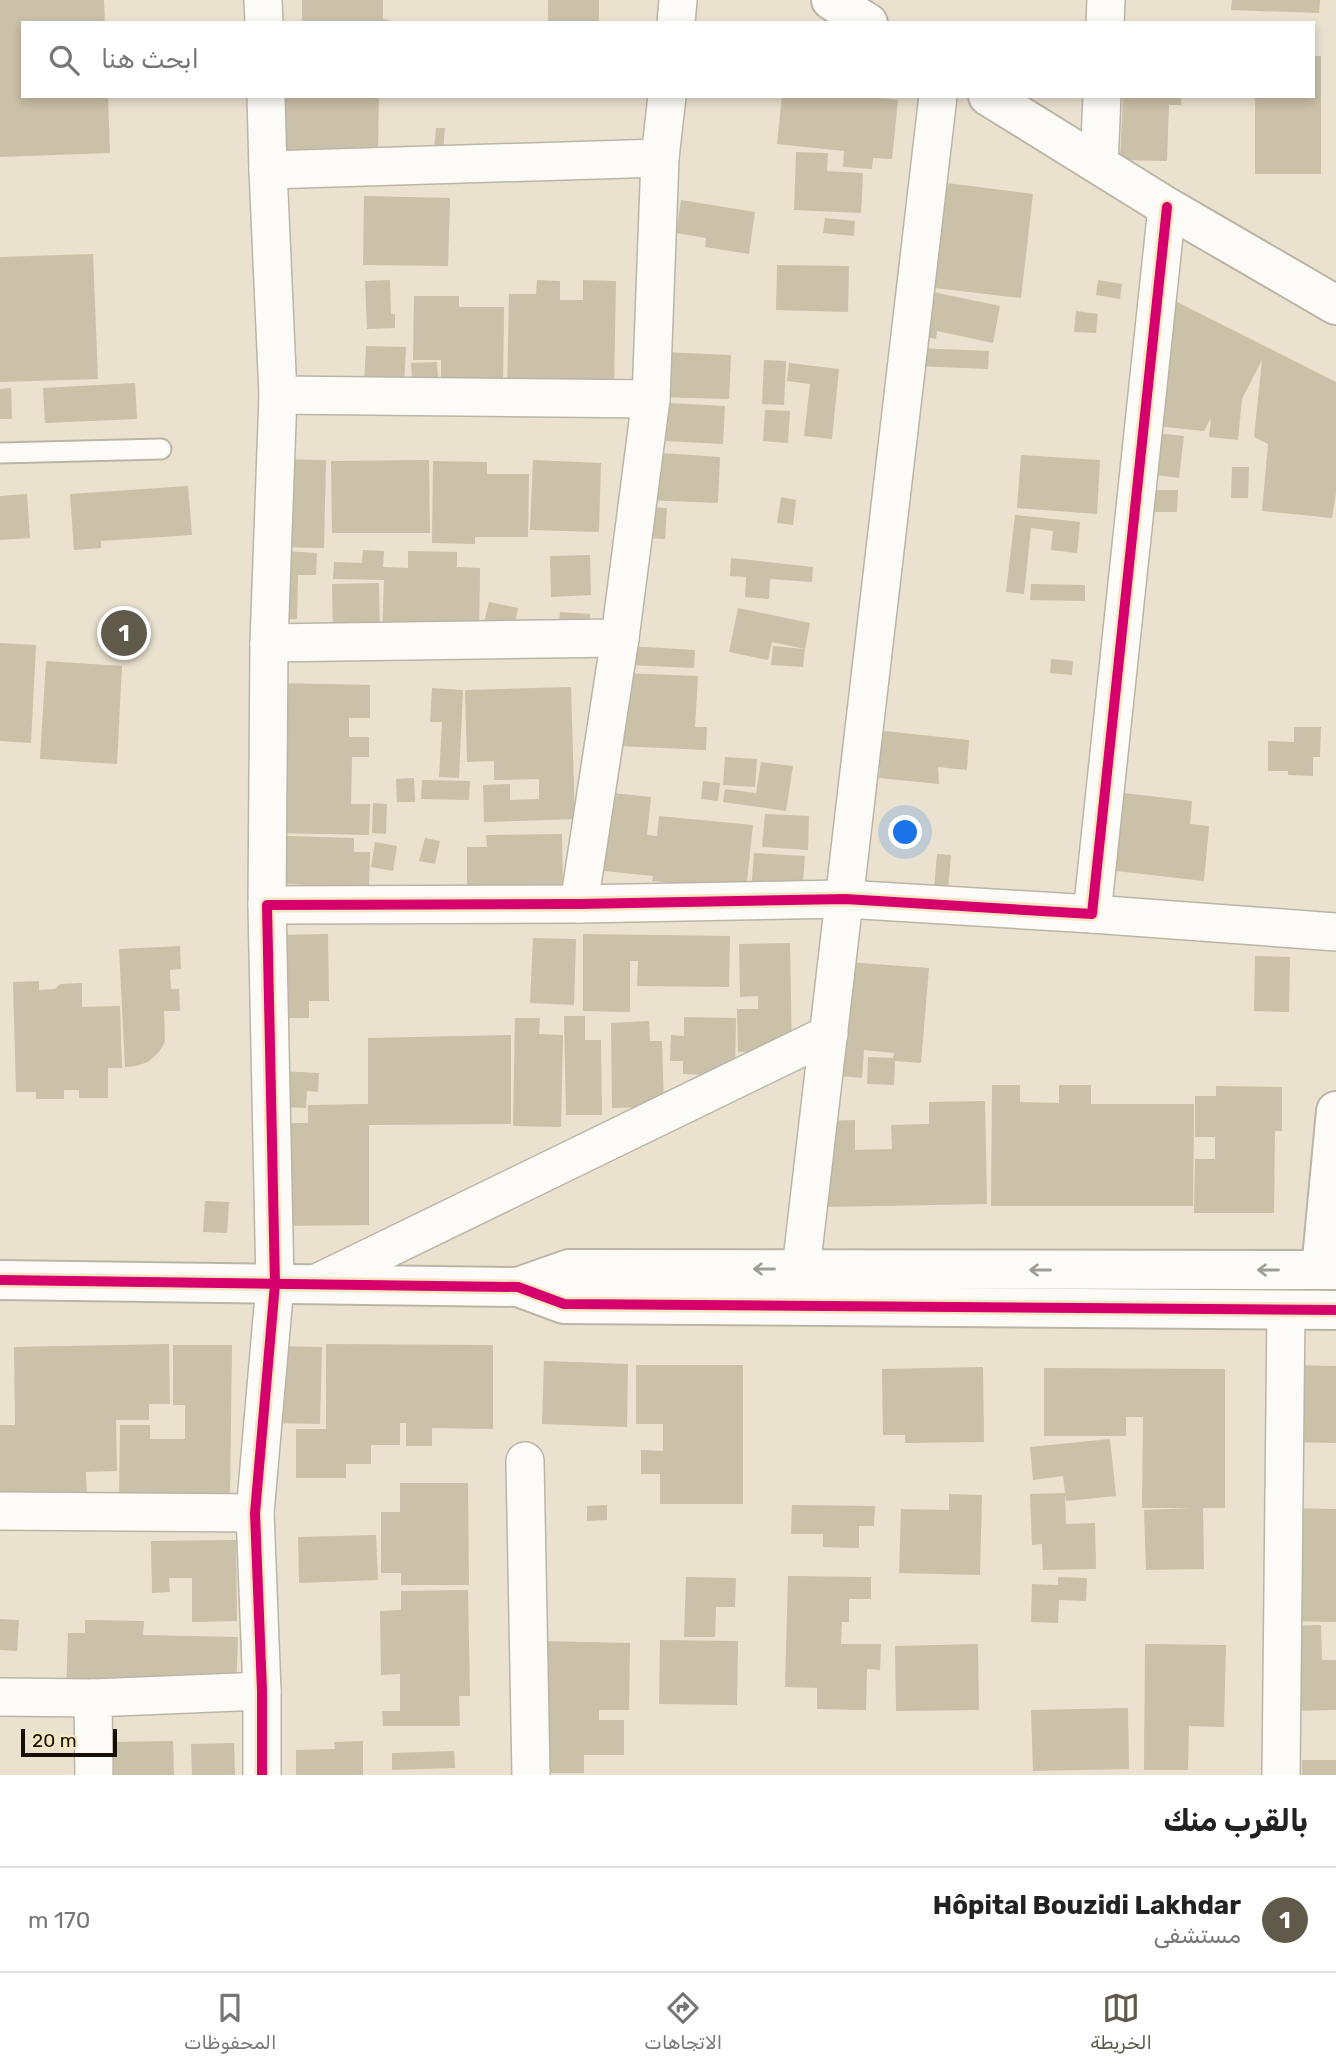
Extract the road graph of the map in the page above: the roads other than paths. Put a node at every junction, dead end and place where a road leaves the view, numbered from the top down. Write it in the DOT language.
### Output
graph roads {
  1 [pos="263,0"];
  2 [pos="678,0"];
  3 [pos="831,0"];
  4 [pos="1106,0"];
  5 [pos="264,21"];
  6 [pos="676,21"];
  7 [pos="865,21"];
  8 [pos="1105,21"];
  9 [pos="266,98"];
  10 [pos="667,98"];
  11 [pos="938,98"];
  12 [pos="991,98"];
  13 [pos="1102,98"];
  14 [pos="660,158"];
  15 [pos="1099,165"];
  16 [pos="268,170"];
  17 [pos="1167,207"];
  18 [pos="1336,304"];
  19 [pos="278,394"];
  20 [pos="651,399"];
  21 [pos="161,449"];
  22 [pos="0,453"];
  23 [pos="620,638"];
  24 [pos="270,643"];
  25 [pos="845,899"];
  26 [pos="579,904"];
  27 [pos="267,905"];
  28 [pos="1092,914"];
  29 [pos="1336,932"];
  30 [pos="828,1034"];
  31 [pos="1336,1111"];
  32 [pos="801,1269"];
  33 [pos="1329,1270"];
  34 [pos="0,1280"];
  35 [pos="275,1283"];
  36 [pos="315,1284"];
  37 [pos="518,1287"];
  38 [pos="1286,1310"];
  39 [pos="1336,1310"];
  40 [pos="525,1461"];
  41 [pos="0,1511"];
  42 [pos="255,1513"];
  43 [pos="262,1691"];
  44 [pos="0,1697"];
  45 [pos="93,1698"];
  46 [pos="94,1775"];
  47 [pos="262,1775"];
  48 [pos="531,1775"];
  49 [pos="1281,1775"];
  1 -- 5 [label="street"];
  2 -- 6 [label="street"];
  3 -- 7 [label="street"];
  4 -- 8 [label="street"];
  9 -- 16 [label="street"];
  10 -- 14 [label="street"];
  11 -- 25 [label="street"];
  12 -- 15 [label="street"];
  13 -- 15 [label="street"];
  14 -- 16 [label="street"];
  14 -- 20 [label="street"];
  15 -- 17 [label="street"];
  16 -- 19 [label="street"];
  17 -- 18 [label="street"];
  17 -- 28 [label="street"];
  19 -- 20 [label="street"];
  19 -- 24 [label="street"];
  20 -- 23 [label="street"];
  21 -- 22 [label="lane"];
  23 -- 24 [label="street"];
  23 -- 26 [label="street"];
  24 -- 27 [label="street"];
  25 -- 26 [label="street"];
  25 -- 28 [label="street"];
  25 -- 30 [label="street"];
  26 -- 27 [label="street"];
  27 -- 35 [label="street"];
  28 -- 29 [label="street"];
  30 -- 32 [label="street"];
  30 -- 36 [label="street"];
  31 -- 33 [label="street"];
  33 -- 32 [label="street, one-way"];
  32 -- 37 [label="street, one-way"];
  34 -- 35 [label="street"];
  35 -- 36 [label="street"];
  35 -- 42 [label="street"];
  36 -- 37 [label="street"];
  37 -- 38 [label="street"];
  38 -- 39 [label="street"];
  38 -- 49 [label="street"];
  40 -- 48 [label="street"];
  41 -- 42 [label="street"];
  42 -- 43 [label="street"];
  43 -- 45 [label="street"];
  43 -- 47 [label="street"];
  44 -- 45 [label="street"];
  45 -- 46 [label="street"];
}
